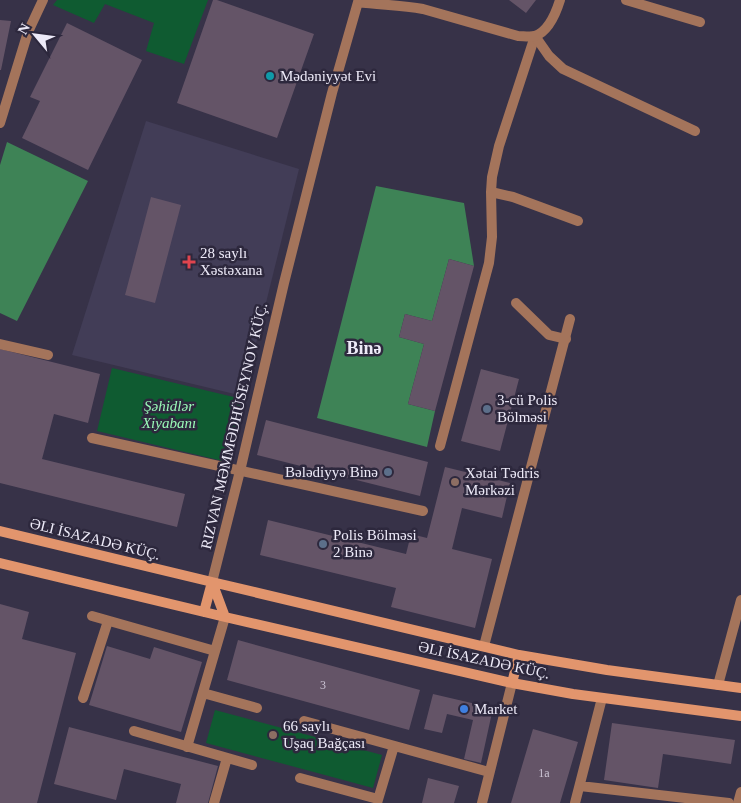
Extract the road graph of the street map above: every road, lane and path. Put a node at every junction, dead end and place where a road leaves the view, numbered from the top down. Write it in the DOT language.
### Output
graph roads {
  1 [pos="43,0"];
  2 [pos="560,0"];
  3 [pos="626,0"];
  4 [pos="354,1"];
  5 [pos="700,22"];
  6 [pos="535,36"];
  7 [pos="0,123"];
  8 [pos="695,131"];
  9 [pos="491,192"];
  10 [pos="578,220"];
  11 [pos="516,303"];
  12 [pos="570,318"];
  13 [pos="566,340"];
  14 [pos="0,344"];
  15 [pos="48,355"];
  16 [pos="92,438"];
  17 [pos="440,446"];
  18 [pos="240,471"];
  19 [pos="423,512"];
  20 [pos="0,531"];
  21 [pos="0,563"];
  22 [pos="212,582"];
  23 [pos="741,600"];
  24 [pos="204,612"];
  25 [pos="92,616"];
  26 [pos="225,617"];
  27 [pos="108,621"];
  28 [pos="484,646"];
  29 [pos="215,651"];
  30 [pos="519,655"];
  31 [pos="512,683"];
  32 [pos="718,685"];
  33 [pos="741,688"];
  34 [pos="203,694"];
  35 [pos="83,698"];
  36 [pos="602,698"];
  37 [pos="257,708"];
  38 [pos="741,716"];
  39 [pos="304,722"];
  40 [pos="134,731"];
  41 [pos="394,746"];
  42 [pos="187,747"];
  43 [pos="226,758"];
  44 [pos="252,765"];
  45 [pos="489,772"];
  46 [pos="300,778"];
  47 [pos="580,786"];
  48 [pos="741,792"];
  49 [pos="377,801"];
  50 [pos="214,803"];
  51 [pos="482,803"];
  52 [pos="575,803"];
  53 [pos="729,803"];
  54 [pos="738,803"];
  1 -- 7 [label="street"];
  2 -- 6 [label="street"];
  3 -- 5 [label="street"];
  4 -- 6 [label="street, RIZVAN MƏMMƏDHÜSEYNOV KÜÇ."];
  4 -- 18 [label="street, RIZVAN MƏMMƏDHÜSEYNOV KÜÇ."];
  6 -- 8 [label="street"];
  6 -- 9 [label="street"];
  9 -- 10 [label="street"];
  9 -- 17 [label="street"];
  11 -- 13 [label="street"];
  12 -- 13 [label="street"];
  13 -- 28 [label="street"];
  14 -- 15 [label="street"];
  16 -- 18 [label="street"];
  18 -- 19 [label="street"];
  18 -- 22 [label="street, RIZVAN MƏMMƏDHÜSEYNOV KÜÇ."];
  20 -- 22 [label="main road, ƏLI İSAZADƏ KÜÇ."];
  21 -- 24 [label="main road"];
  22 -- 24 [label="main road"];
  22 -- 26 [label="main road"];
  22 -- 28 [label="main road, ƏLI İSAZADƏ KÜÇ."];
  23 -- 32 [label="street"];
  24 -- 26 [label="main road, ƏLI İSAZADƏ KÜÇ."];
  25 -- 27 [label="street"];
  26 -- 29 [label="street"];
  26 -- 31 [label="main road, ƏLI İSAZADƏ KÜÇ."];
  27 -- 29 [label="street"];
  27 -- 35 [label="street"];
  28 -- 30 [label="main road, ƏLI İSAZADƏ KÜÇ."];
  29 -- 34 [label="street"];
  30 -- 31 [label="main road"];
  30 -- 32 [label="main road, ƏLI İSAZADƏ KÜÇ."];
  31 -- 36 [label="main road, ƏLI İSAZADƏ KÜÇ."];
  31 -- 45 [label="street"];
  32 -- 33 [label="main road, ƏLI İSAZADƏ KÜÇ."];
  34 -- 37 [label="street"];
  34 -- 42 [label="street"];
  36 -- 38 [label="main road, ƏLI İSAZADƏ KÜÇ."];
  36 -- 47 [label="street"];
  39 -- 41 [label="street"];
  40 -- 42 [label="street"];
  41 -- 45 [label="street"];
  41 -- 49 [label="street"];
  42 -- 43 [label="street"];
  43 -- 44 [label="street"];
  43 -- 50 [label="street"];
  45 -- 51 [label="street"];
  46 -- 49 [label="street"];
  47 -- 52 [label="street"];
  47 -- 53 [label="street"];
  48 -- 54 [label="street"];
}
